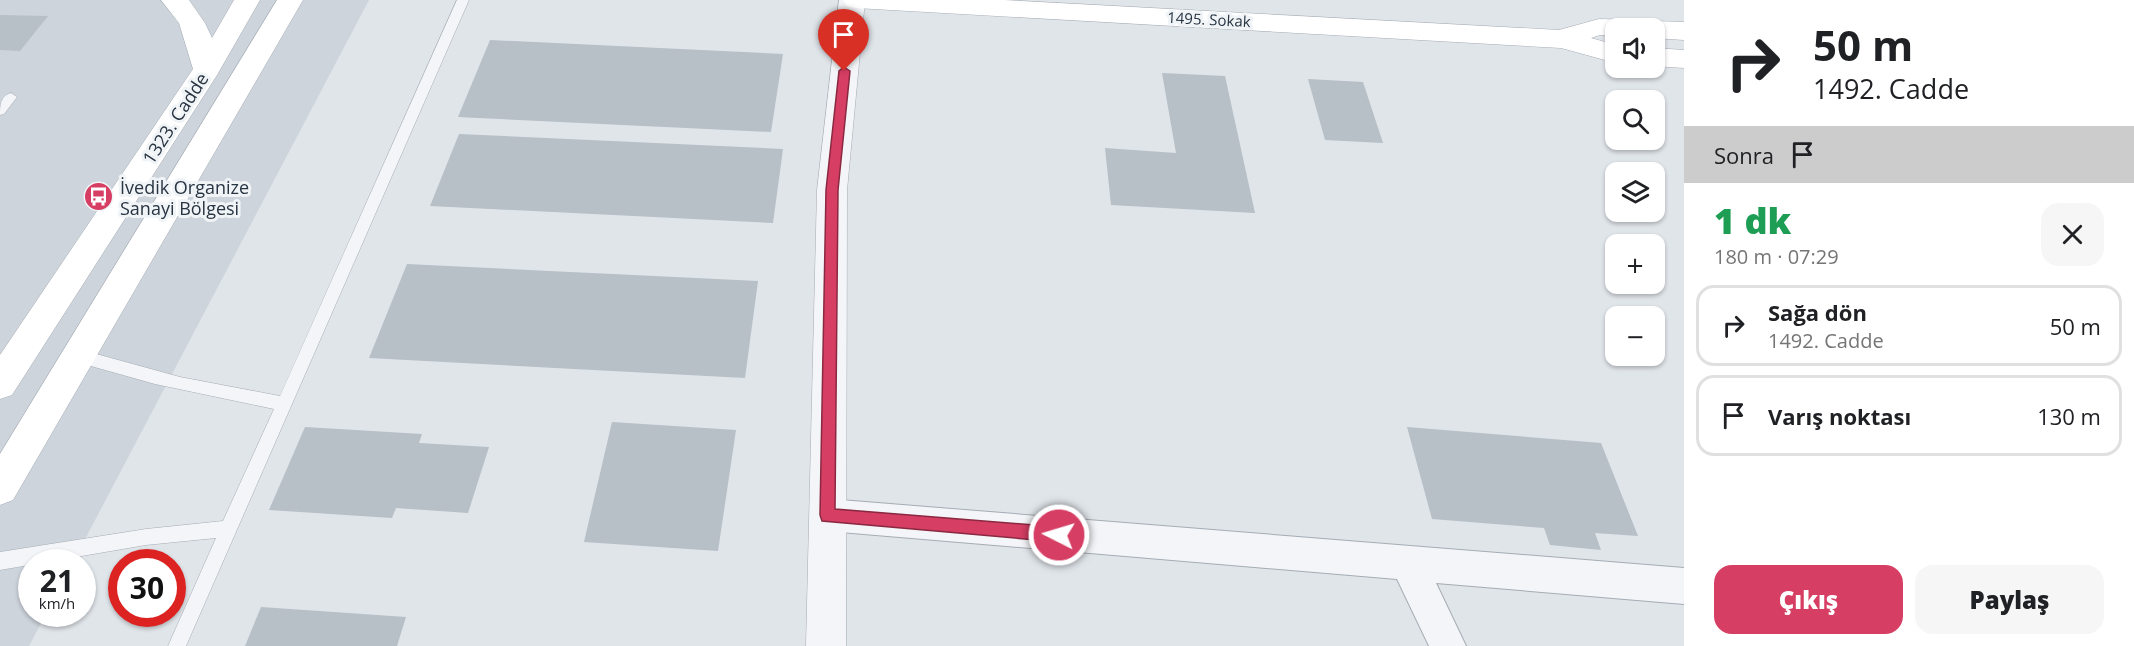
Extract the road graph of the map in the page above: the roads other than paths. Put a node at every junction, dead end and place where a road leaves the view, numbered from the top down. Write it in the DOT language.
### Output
graph roads {
  1 [pos="174,0"];
  2 [pos="247,0"];
  3 [pos="290,0"];
  4 [pos="463,0"];
  5 [pos="854,0"];
  6 [pos="939,2"];
  7 [pos="1605,27"];
  8 [pos="1665,30"];
  9 [pos="1684,31"];
  10 [pos="1561,39"];
  11 [pos="1605,51"];
  12 [pos="1665,57"];
  13 [pos="1684,58"];
  14 [pos="207,69"];
  15 [pos="0,96"];
  16 [pos="0,111"];
  17 [pos="78,356"];
  18 [pos="0,384"];
  19 [pos="285,404"];
  20 [pos="0,488"];
  21 [pos="828,515"];
  22 [pos="229,529"];
  23 [pos="0,561"];
  24 [pos="1407,563"];
  25 [pos="1684,586"];
  26 [pos="177,646"];
  27 [pos="826,646"];
  28 [pos="1448,646"];
  1 -- 14 [label="main road"];
  2 -- 14 [label="main road, 1323. Cadde"];
  3 -- 17 [label="main road"];
  4 -- 19 [label="lane"];
  5 -- 6 [label="main road, 1495. Sokak"];
  5 -- 21 [label="street"];
  6 -- 10 [label="main road, 1495. Sokak"];
  7 -- 10 [label="main road, 1495. Sokak"];
  8 -- 9 [label="main road"];
  10 -- 11 [label="main road, 1495. Sokak"];
  12 -- 13 [label="main road"];
  14 -- 18 [label="main road, 1323. Cadde"];
  15 -- 16 [label="lane"];
  17 -- 19 [label="lane"];
  17 -- 20 [label="main road"];
  19 -- 22 [label="lane"];
  21 -- 24 [label="street"];
  21 -- 27 [label="street"];
  22 -- 23 [label="lane"];
  22 -- 26 [label="lane"];
  24 -- 25 [label="street"];
  24 -- 28 [label="street"];
}
